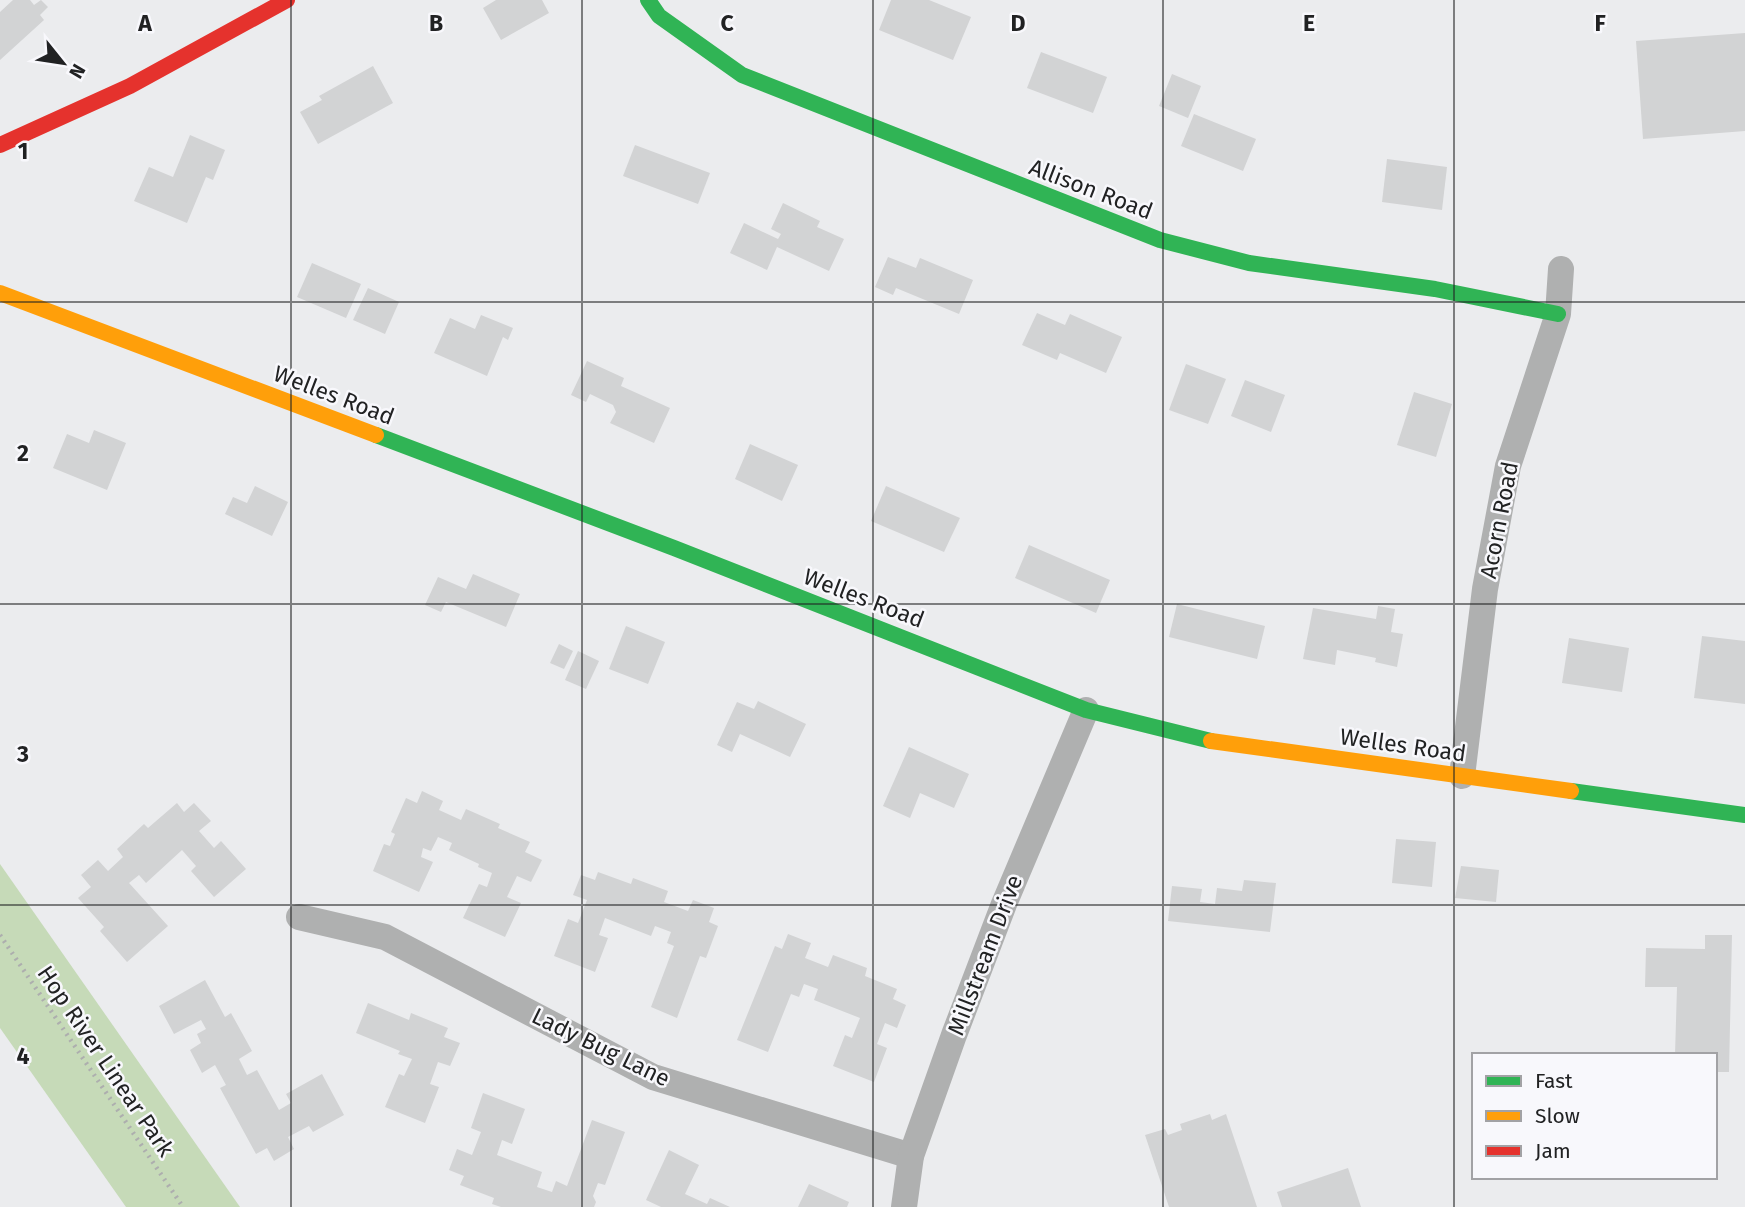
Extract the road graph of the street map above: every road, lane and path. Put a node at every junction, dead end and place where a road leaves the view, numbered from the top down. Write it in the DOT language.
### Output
graph roads {
  1 [pos="287,0"];
  2 [pos="648,0"];
  3 [pos="0,145"];
  4 [pos="1561,269"];
  5 [pos="0,293"];
  6 [pos="1558,314"];
  7 [pos="1086,710"];
  8 [pos="1462,776"];
  9 [pos="1745,815"];
  10 [pos="299,917"];
  11 [pos="0,935"];
  12 [pos="911,1156"];
  13 [pos="183,1207"];
  14 [pos="904,1207"];
  1 -- 3 [label="street"];
  2 -- 6 [label="street, Allison Road"];
  4 -- 6 [label="street, Acorn Road"];
  5 -- 7 [label="street, Welles Road"];
  6 -- 8 [label="street, Acorn Road"];
  7 -- 8 [label="street, Welles Road"];
  7 -- 12 [label="street, Millstream Drive"];
  8 -- 9 [label="street, Welles Road"];
  10 -- 12 [label="street, Lady Bug Lane"];
  11 -- 13 [label="path, Hop River Linear Park"];
  12 -- 14 [label="street, Millstream Drive"];
}
